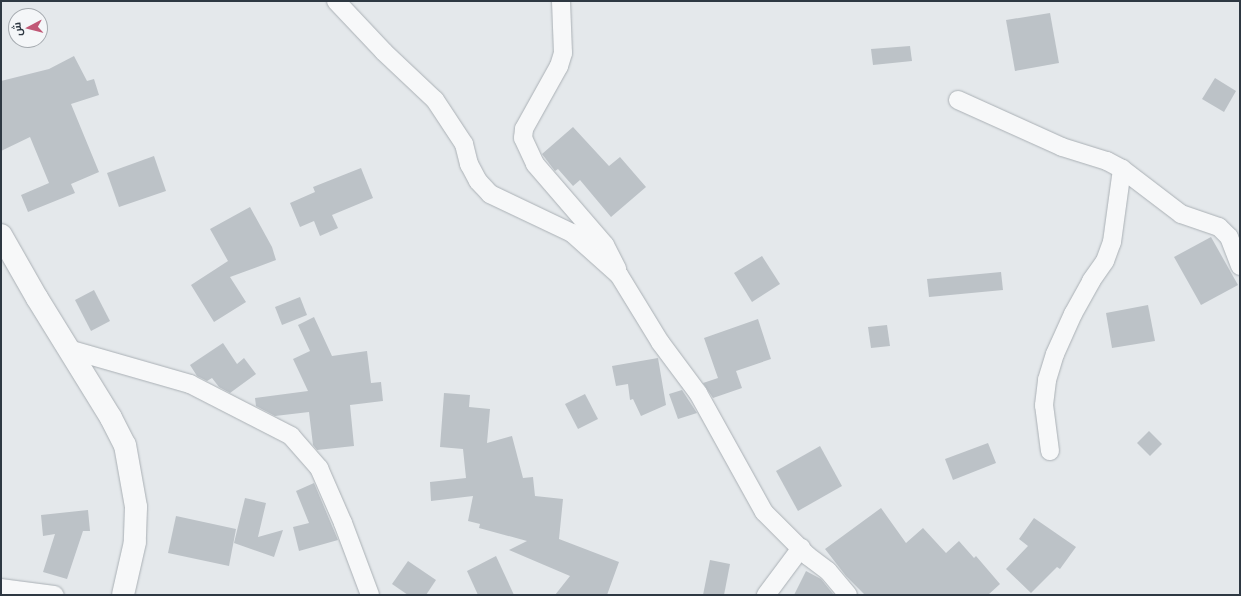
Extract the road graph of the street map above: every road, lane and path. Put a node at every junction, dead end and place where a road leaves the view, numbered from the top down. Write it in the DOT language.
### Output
graph roads {
  1 [pos="336,1"];
  2 [pos="561,1"];
  3 [pos="958,100"];
  4 [pos="1122,169"];
  5 [pos="1,234"];
  6 [pos="1240,266"];
  7 [pos="619,275"];
  8 [pos="68,349"];
  9 [pos="1050,452"];
  10 [pos="801,548"];
  11 [pos="1,588"];
  12 [pos="55,595"];
  13 [pos="123,595"];
  14 [pos="370,595"];
  15 [pos="766,595"];
  16 [pos="848,595"];
  1 -- 7 [label="street"];
  2 -- 7 [label="street"];
  3 -- 4 [label="street"];
  4 -- 6 [label="street"];
  4 -- 9 [label="street"];
  5 -- 8 [label="street"];
  7 -- 10 [label="street"];
  8 -- 13 [label="street"];
  8 -- 14 [label="street"];
  10 -- 15 [label="street"];
  10 -- 16 [label="street"];
  11 -- 12 [label="street"];
}
